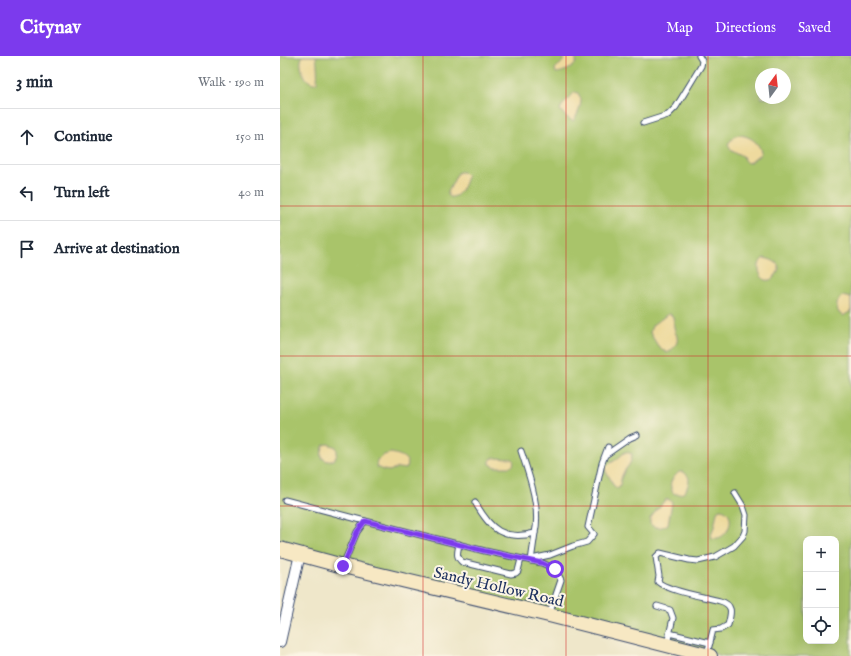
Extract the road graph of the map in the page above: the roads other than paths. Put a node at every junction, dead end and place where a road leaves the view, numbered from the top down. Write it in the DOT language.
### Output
graph roads {
  1 [pos="699,56"];
  2 [pos="642,124"];
  3 [pos="637,435"];
  4 [pos="608,447"];
  5 [pos="521,451"];
  6 [pos="606,454"];
  7 [pos="736,493"];
  8 [pos="285,500"];
  9 [pos="475,502"];
  10 [pos="365,521"];
  11 [pos="535,533"];
  12 [pos="459,544"];
  13 [pos="280,549"];
  14 [pos="300,554"];
  15 [pos="521,558"];
  16 [pos="531,560"];
  17 [pos="343,566"];
  18 [pos="657,606"];
  19 [pos="549,615"];
  20 [pos="668,639"];
  21 [pos="280,642"];
  22 [pos="709,651"];
  1 -- 2 [label="lane"];
  3 -- 6 [label="lane"];
  4 -- 6 [label="lane"];
  5 -- 11 [label="lane"];
  6 -- 16 [label="lane"];
  7 -- 22 [label="lane"];
  8 -- 10 [label="lane"];
  9 -- 11 [label="lane"];
  10 -- 12 [label="lane"];
  10 -- 17 [label="lane"];
  11 -- 16 [label="lane"];
  12 -- 15 [label="lane"];
  12 -- 15 [label="lane"];
  13 -- 14 [label="street, Sandy Hollow Road"];
  14 -- 17 [label="street, Sandy Hollow Road"];
  14 -- 21 [label="street"];
  15 -- 16 [label="lane"];
  16 -- 19 [label="lane"];
  17 -- 19 [label="street, Sandy Hollow Road"];
  18 -- 20 [label="lane"];
  19 -- 20 [label="street, Sandy Hollow Road"];
  20 -- 22 [label="street, Sandy Hollow Road"];
}
